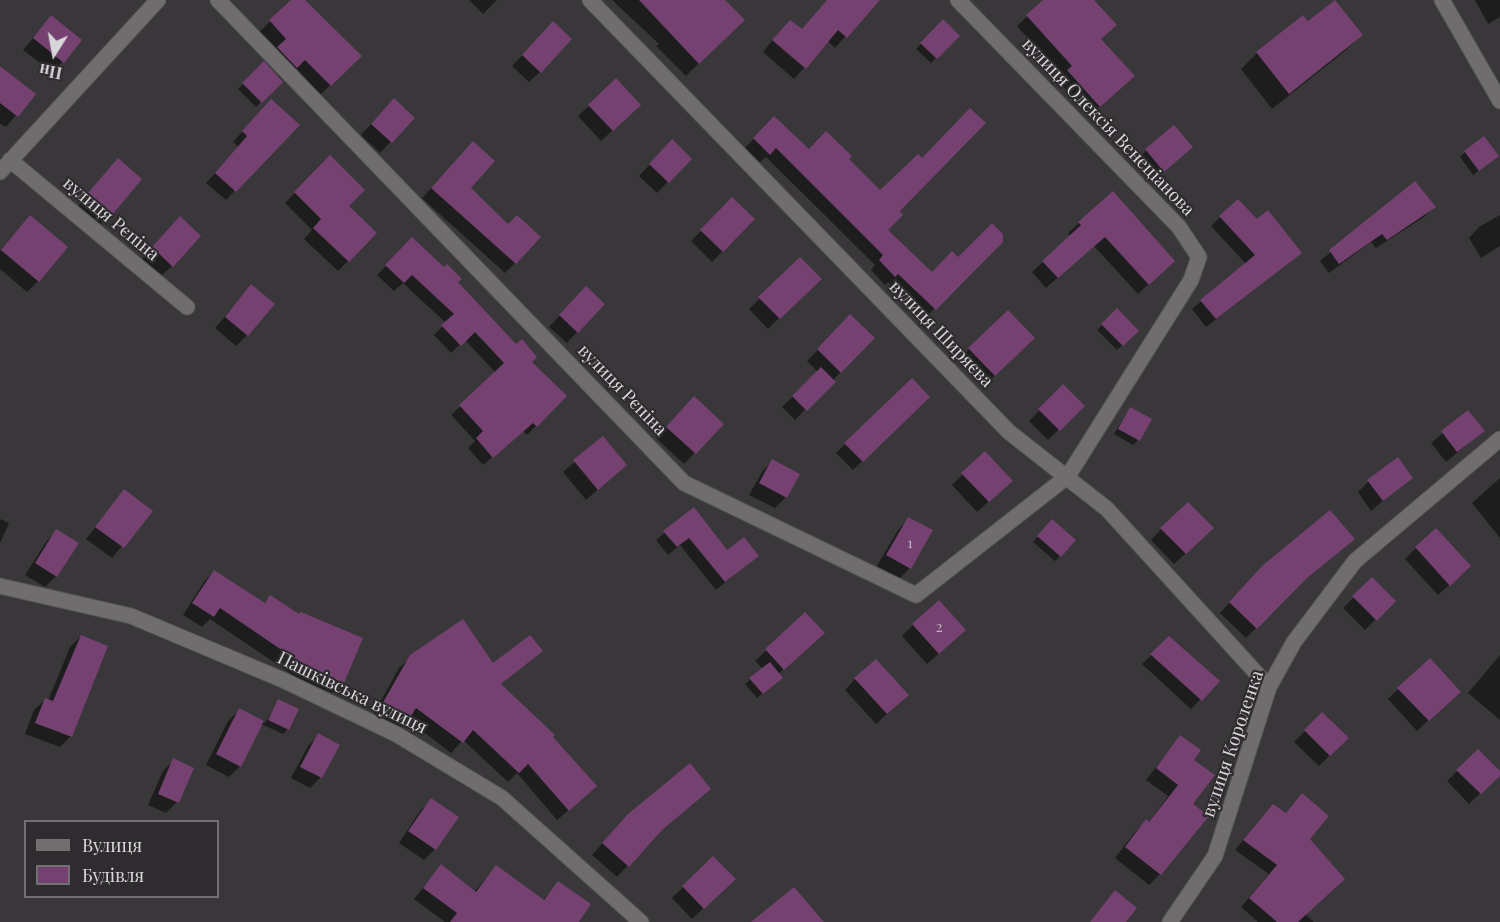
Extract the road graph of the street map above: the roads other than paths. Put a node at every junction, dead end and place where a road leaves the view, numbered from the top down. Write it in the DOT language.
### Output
graph roads {
  1 [pos="158,0"];
  2 [pos="218,0"];
  3 [pos="590,0"];
  4 [pos="958,0"];
  5 [pos="1442,0"];
  6 [pos="1500,101"];
  7 [pos="5,166"];
  8 [pos="187,308"];
  9 [pos="1500,439"];
  10 [pos="1068,476"];
  11 [pos="0,586"];
  12 [pos="1269,687"];
  13 [pos="641,922"];
  14 [pos="1170,922"];
  1 -- 7 [label="street, вулиця Рєпіна"];
  2 -- 10 [label="street, вулиця Рєпіна"];
  3 -- 10 [label="street, вулиця Ширяєва"];
  4 -- 10 [label="street, вулиця Олексія Венеціанова"];
  5 -- 6 [label="street"];
  7 -- 8 [label="street, вулиця Рєпіна"];
  9 -- 12 [label="street, вулиця Короленка"];
  10 -- 12 [label="street, вулиця Ширяєва"];
  11 -- 13 [label="street, Пашківська вулиця"];
  12 -- 14 [label="street, вулиця Короленка"];
}
